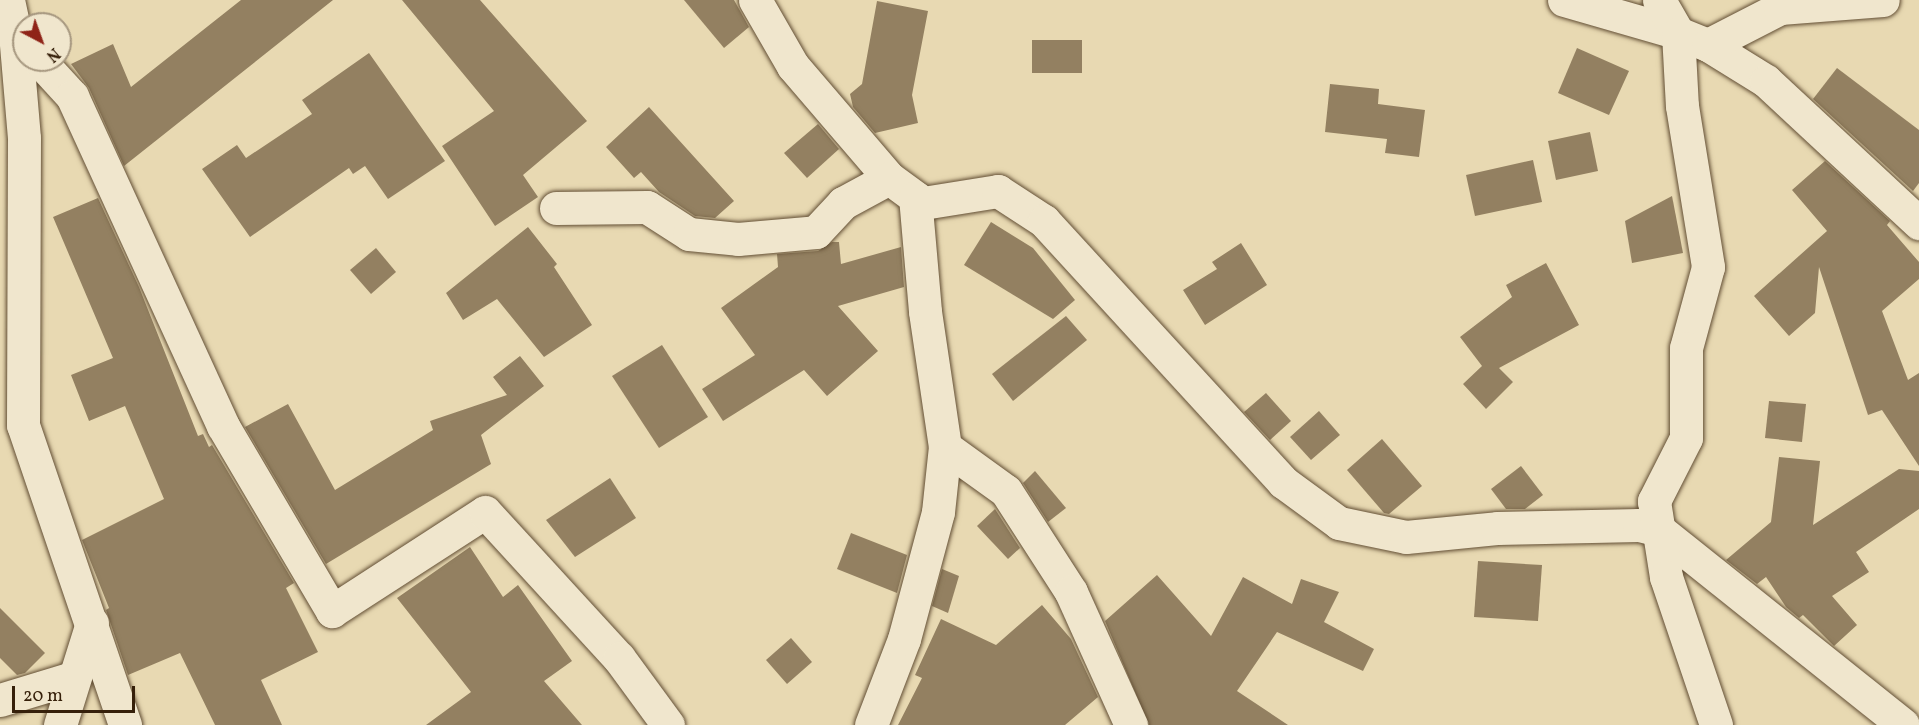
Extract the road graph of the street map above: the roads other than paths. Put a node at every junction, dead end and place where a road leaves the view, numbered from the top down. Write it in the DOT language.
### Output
graph roads {
  1 [pos="754,0"];
  2 [pos="1564,0"];
  3 [pos="1659,0"];
  4 [pos="1680,0"];
  5 [pos="1883,0"];
  6 [pos="1678,33"];
  7 [pos="1708,45"];
  8 [pos="21,72"];
  9 [pos="50,72"];
  10 [pos="889,178"];
  11 [pos="915,197"];
  12 [pos="556,208"];
  13 [pos="1919,224"];
  14 [pos="11,316"];
  15 [pos="12,429"];
  16 [pos="945,447"];
  17 [pos="1659,530"];
  18 [pos="92,623"];
  19 [pos="75,677"];
  20 [pos="0,700"];
  21 [pos="60,725"];
  22 [pos="125,725"];
  23 [pos="668,725"];
  24 [pos="871,725"];
  25 [pos="1131,725"];
  26 [pos="1716,725"];
  27 [pos="1903,725"];
  1 -- 10 [label="street"];
  2 -- 6 [label="street"];
  3 -- 6 [label="street"];
  4 -- 6 [label="street"];
  5 -- 7 [label="street"];
  6 -- 7 [label="street"];
  6 -- 17 [label="street"];
  7 -- 13 [label="street"];
  8 -- 14 [label="street"];
  9 -- 23 [label="street"];
  10 -- 11 [label="street"];
  10 -- 12 [label="street"];
  11 -- 16 [label="street"];
  11 -- 17 [label="street"];
  14 -- 15 [label="street"];
  15 -- 18 [label="street"];
  16 -- 24 [label="street"];
  16 -- 25 [label="street"];
  17 -- 26 [label="street"];
  17 -- 27 [label="street"];
  18 -- 19 [label="street"];
  18 -- 22 [label="street"];
  19 -- 20 [label="street"];
  19 -- 21 [label="street"];
}
